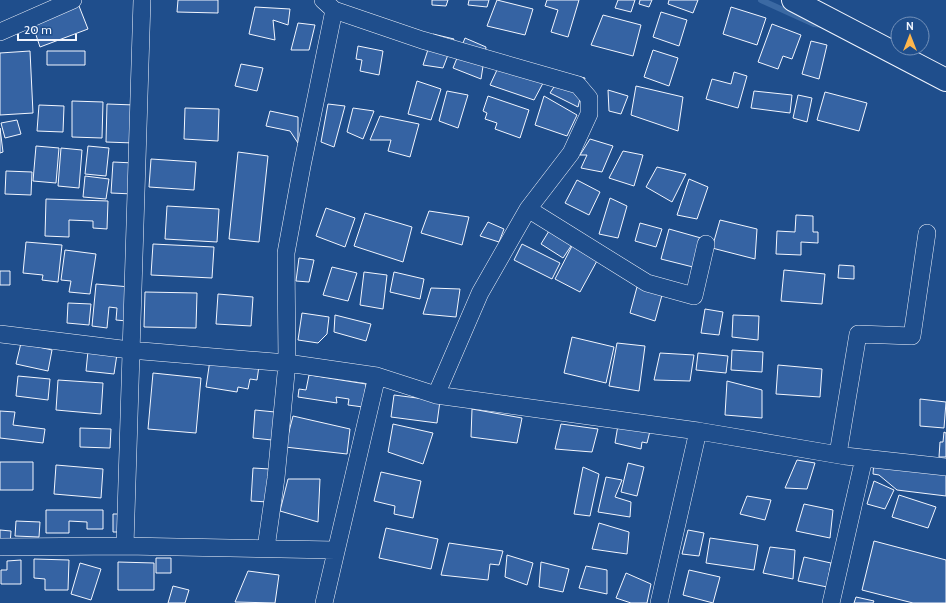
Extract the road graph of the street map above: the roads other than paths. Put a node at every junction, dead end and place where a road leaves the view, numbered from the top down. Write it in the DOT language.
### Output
graph roads {
  1 [pos="73,0"];
  2 [pos="142,0"];
  3 [pos="793,0"];
  4 [pos="328,5"];
  5 [pos="0,32"];
  6 [pos="946,80"];
  7 [pos="528,209"];
  8 [pos="926,233"];
  9 [pos="706,244"];
  10 [pos="0,334"];
  11 [pos="130,350"];
  12 [pos="286,362"];
  13 [pos="377,376"];
  14 [pos="436,395"];
  15 [pos="698,431"];
  16 [pos="838,454"];
  17 [pos="864,458"];
  18 [pos="946,467"];
  19 [pos="125,546"];
  20 [pos="0,547"];
  21 [pos="266,548"];
  22 [pos="335,550"];
  23 [pos="324,603"];
  24 [pos="659,603"];
  25 [pos="831,603"];
  1 -- 5 [label="street"];
  2 -- 11 [label="street"];
  3 -- 6 [label="street"];
  4 -- 7 [label="street"];
  4 -- 12 [label="street"];
  7 -- 9 [label="street"];
  7 -- 14 [label="street"];
  8 -- 16 [label="street"];
  10 -- 11 [label="street"];
  11 -- 12 [label="street"];
  11 -- 19 [label="street"];
  12 -- 13 [label="street"];
  12 -- 21 [label="street"];
  13 -- 14 [label="street"];
  13 -- 22 [label="street"];
  14 -- 15 [label="street"];
  15 -- 16 [label="street"];
  15 -- 24 [label="street"];
  16 -- 17 [label="street"];
  17 -- 18 [label="street"];
  17 -- 25 [label="street"];
  19 -- 20 [label="street"];
  19 -- 21 [label="street"];
  21 -- 22 [label="street"];
  22 -- 23 [label="street"];
}
